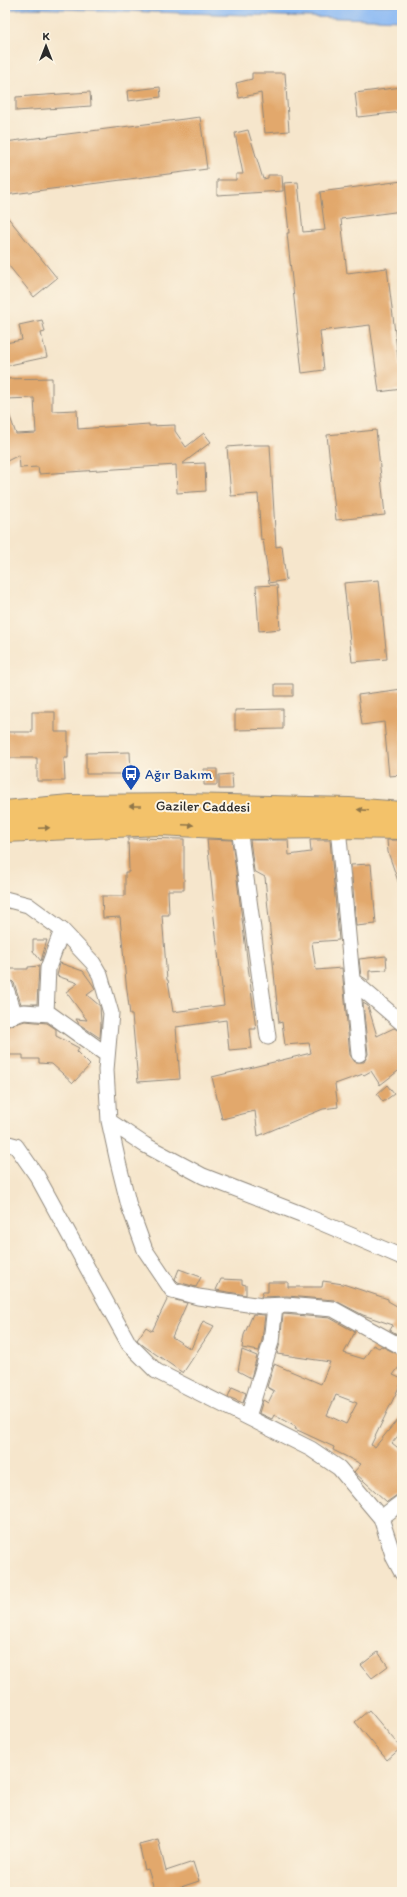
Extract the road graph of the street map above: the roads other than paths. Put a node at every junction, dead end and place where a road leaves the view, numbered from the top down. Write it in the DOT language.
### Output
graph roads {
  1 [pos="5,812"];
  2 [pos="402,813"];
  3 [pos="338,826"];
  4 [pos="239,828"];
  5 [pos="402,828"];
  6 [pos="5,831"];
  7 [pos="5,899"];
  8 [pos="62,930"];
  9 [pos="352,980"];
  10 [pos="5,986"];
  11 [pos="46,1013"];
  12 [pos="10,1016"];
  13 [pos="402,1023"];
  14 [pos="268,1037"];
  15 [pos="359,1054"];
  16 [pos="107,1055"];
  17 [pos="110,1121"];
  18 [pos="5,1143"];
  19 [pos="402,1257"];
  20 [pos="274,1306"];
  21 [pos="402,1347"];
  22 [pos="248,1417"];
  23 [pos="402,1502"];
  24 [pos="381,1518"];
  25 [pos="402,1573"];
  2 -- 1 [label="main road, Gaziler Caddesi, one-way"];
  3 -- 4 [label="main road, Gaziler Caddesi"];
  3 -- 5 [label="main road, Gaziler Caddesi"];
  3 -- 9 [label="street"];
  6 -- 4 [label="main road, Gaziler Caddesi, one-way"];
  4 -- 14 [label="street"];
  7 -- 8 [label="street"];
  8 -- 11 [label="street"];
  8 -- 16 [label="street"];
  9 -- 13 [label="street"];
  9 -- 15 [label="street"];
  10 -- 12 [label="street"];
  11 -- 12 [label="street"];
  11 -- 16 [label="street"];
  16 -- 17 [label="street"];
  17 -- 19 [label="street"];
  17 -- 20 [label="street"];
  18 -- 22 [label="street"];
  20 -- 21 [label="street"];
  20 -- 22 [label="street"];
  22 -- 24 [label="street"];
  23 -- 24 [label="street"];
  24 -- 25 [label="street"];
}
